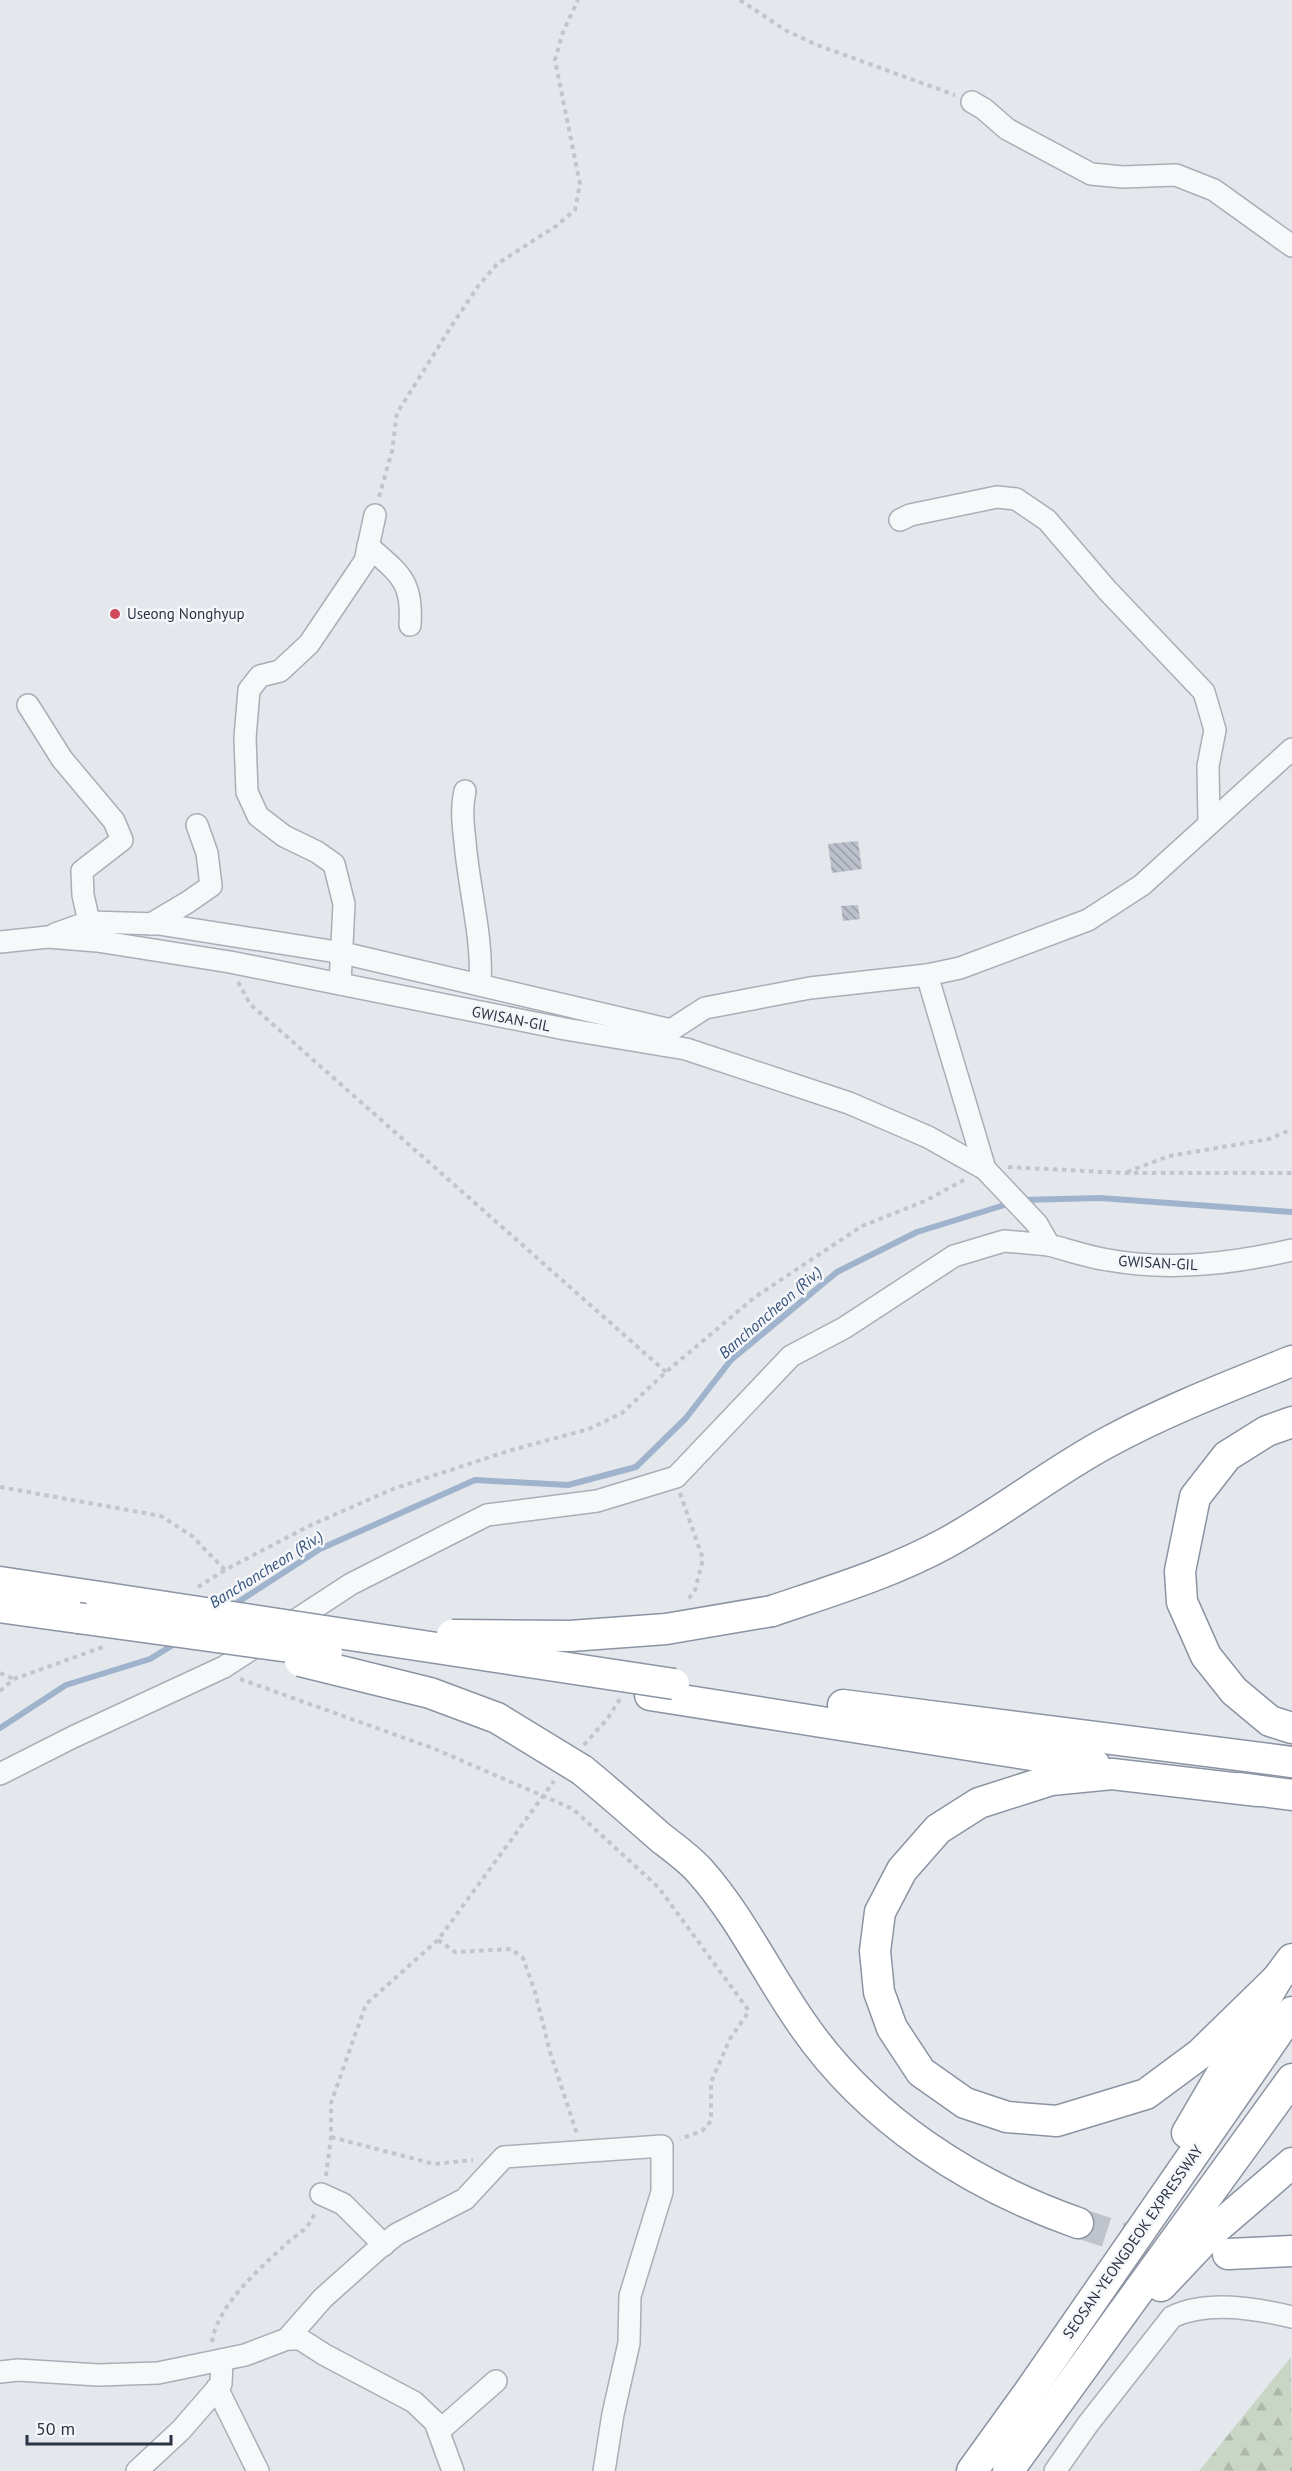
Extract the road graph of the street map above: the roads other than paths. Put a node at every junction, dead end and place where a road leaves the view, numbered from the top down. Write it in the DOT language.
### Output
graph roads {
  1 [pos="972,102"];
  2 [pos="1292,246"];
  3 [pos="375,515"];
  4 [pos="900,520"];
  5 [pos="368,546"];
  6 [pos="410,625"];
  7 [pos="28,705"];
  8 [pos="1292,749"];
  9 [pos="465,791"];
  10 [pos="1209,824"];
  11 [pos="197,825"];
  12 [pos="89,922"];
  13 [pos="151,924"];
  14 [pos="48,937"];
  15 [pos="0,942"];
  16 [pos="343,953"];
  17 [pos="927,975"];
  18 [pos="340,984"];
  19 [pos="480,985"];
  20 [pos="667,1038"];
  21 [pos="991,1176"];
  22 [pos="1049,1245"];
  23 [pos="1292,1250"];
  24 [pos="1292,1361"];
  25 [pos="1292,1422"];
  26 [pos="0,1582"];
  27 [pos="0,1607"];
  28 [pos="156,1629"];
  29 [pos="348,1634"];
  30 [pos="648,1692"];
  31 [pos="1292,1728"];
  32 [pos="1292,1762"];
  33 [pos="0,1773"];
  34 [pos="1258,1791"];
  35 [pos="1292,1795"];
  36 [pos="1285,1969"];
  37 [pos="1292,2012"];
  38 [pos="1292,2079"];
  39 [pos="1292,2163"];
  40 [pos="321,2194"];
  41 [pos="1078,2223"];
  42 [pos="384,2245"];
  43 [pos="1292,2251"];
  44 [pos="1228,2254"];
  45 [pos="1292,2317"];
  46 [pos="286,2339"];
  47 [pos="1062,2345"];
  48 [pos="215,2362"];
  49 [pos="0,2372"];
  50 [pos="496,2381"];
  51 [pos="218,2388"];
  52 [pos="1048,2414"];
  53 [pos="439,2431"];
  54 [pos="137,2471"];
  55 [pos="258,2471"];
  56 [pos="453,2471"];
  57 [pos="604,2471"];
  58 [pos="972,2471"];
  59 [pos="1008,2471"];
  60 [pos="1055,2471"];
  1 -- 2 [label="street"];
  3 -- 5 [label="street"];
  4 -- 10 [label="street"];
  5 -- 6 [label="street"];
  5 -- 16 [label="street"];
  7 -- 12 [label="street"];
  8 -- 10 [label="street"];
  9 -- 19 [label="street"];
  10 -- 17 [label="street"];
  11 -- 13 [label="street"];
  12 -- 13 [label="street"];
  12 -- 14 [label="street"];
  13 -- 16 [label="street"];
  14 -- 15 [label="street, GWISAN-GIL"];
  14 -- 18 [label="street, GWISAN-GIL"];
  16 -- 18 [label="street"];
  16 -- 19 [label="street"];
  17 -- 20 [label="street"];
  17 -- 21 [label="street"];
  18 -- 20 [label="street, GWISAN-GIL"];
  19 -- 20 [label="street"];
  20 -- 21 [label="street, GWISAN-GIL"];
  21 -- 22 [label="street"];
  22 -- 23 [label="street, GWISAN-GIL"];
  22 -- 33 [label="street, GWISAN-GIL"];
  24 -- 29 [label="highway, bridge"];
  25 -- 31 [label="highway"];
  26 -- 29 [label="highway, bridge"];
  27 -- 28 [label="highway, bridge"];
  28 -- 30 [label="highway, bridge"];
  28 -- 41 [label="highway, bridge"];
  29 -- 30 [label="highway, bridge"];
  30 -- 32 [label="highway"];
  30 -- 34 [label="highway"];
  34 -- 35 [label="highway"];
  34 -- 36 [label="highway"];
  36 -- 47 [label="highway"];
  37 -- 47 [label="highway, SEOSAN-YEONGDEOK EXPRESSWAY"];
  38 -- 52 [label="highway, SEOSAN-YEONGDEOK EXPRESSWAY"];
  39 -- 52 [label="highway"];
  40 -- 42 [label="street"];
  42 -- 46 [label="street"];
  42 -- 57 [label="street"];
  43 -- 44 [label="highway"];
  45 -- 60 [label="street"];
  46 -- 48 [label="street"];
  46 -- 53 [label="street"];
  47 -- 58 [label="highway, SEOSAN-YEONGDEOK EXPRESSWAY"];
  48 -- 49 [label="street"];
  48 -- 51 [label="street"];
  50 -- 53 [label="street"];
  51 -- 54 [label="street"];
  51 -- 55 [label="street"];
  52 -- 59 [label="highway, SEOSAN-YEONGDEOK EXPRESSWAY"];
  53 -- 56 [label="street"];
}
